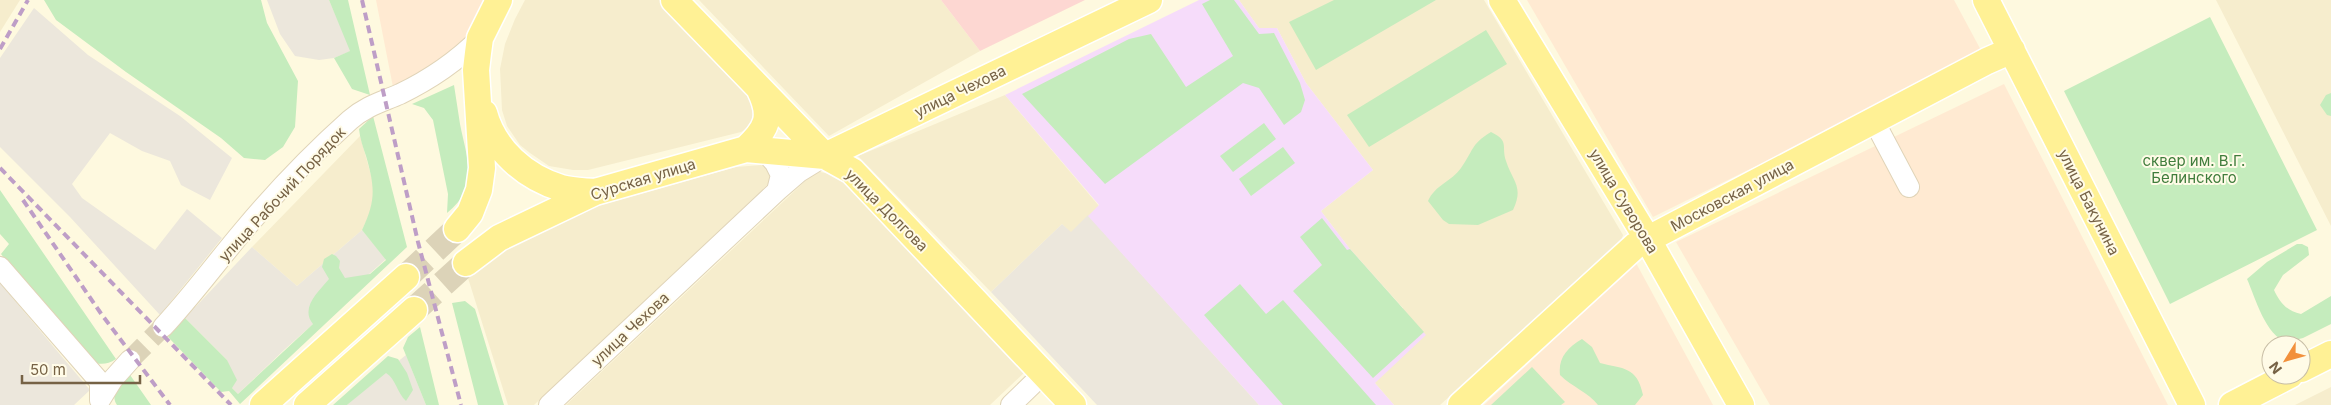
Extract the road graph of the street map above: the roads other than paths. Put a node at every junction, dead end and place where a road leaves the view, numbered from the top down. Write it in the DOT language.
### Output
graph roads {
  1 [pos="499,0"];
  2 [pos="674,0"];
  3 [pos="1149,0"];
  4 [pos="1502,0"];
  5 [pos="1986,0"];
  6 [pos="480,38"];
  7 [pos="2012,50"];
  8 [pos="760,90"];
  9 [pos="479,96"];
  10 [pos="1874,121"];
  11 [pos="755,150"];
  12 [pos="825,156"];
  13 [pos="1909,187"];
  14 [pos="777,191"];
  15 [pos="595,192"];
  16 [pos="458,228"];
  17 [pos="1648,240"];
  18 [pos="466,263"];
  19 [pos="0,267"];
  20 [pos="406,277"];
  21 [pos="414,310"];
  22 [pos="162,327"];
  23 [pos="2331,354"];
  24 [pos="130,360"];
  25 [pos="2311,364"];
  26 [pos="1044,373"];
  27 [pos="2271,385"];
  28 [pos="97,403"];
  29 [pos="263,405"];
  30 [pos="307,405"];
  31 [pos="549,405"];
  32 [pos="1011,405"];
  33 [pos="1073,405"];
  34 [pos="1461,405"];
  35 [pos="1741,405"];
  36 [pos="2192,405"];
  37 [pos="2232,405"];
  1 -- 6 [label="main road"];
  2 -- 8 [label="main road, улица Долгова"];
  3 -- 12 [label="main road, улица Чехова"];
  4 -- 17 [label="main road, улица Суворова"];
  5 -- 7 [label="main road, улица Бакунина"];
  6 -- 9 [label="main road"];
  6 -- 22 [label="street, улица Рабочий Порядок"];
  7 -- 10 [label="main road, Московская улица"];
  7 -- 36 [label="main road, улица Бакунина"];
  8 -- 11 [label="main road"];
  8 -- 12 [label="main road, улица Долгова"];
  9 -- 15 [label="main road"];
  9 -- 16 [label="main road"];
  10 -- 13 [label="street"];
  10 -- 17 [label="main road, Московская улица"];
  11 -- 12 [label="main road, Сурская улица"];
  11 -- 14 [label="street"];
  11 -- 15 [label="main road, Сурская улица"];
  12 -- 14 [label="street, улица Чехова"];
  12 -- 26 [label="main road, улица Долгова"];
  14 -- 31 [label="street, улица Чехова"];
  15 -- 18 [label="main road, Сурская улица"];
  17 -- 34 [label="main road, Московская улица"];
  17 -- 35 [label="main road, улица Суворова"];
  19 -- 28 [label="street"];
  20 -- 29 [label="main road"];
  21 -- 30 [label="main road"];
  23 -- 25 [label="main road"];
  24 -- 28 [label="street"];
  26 -- 32 [label="street"];
  26 -- 33 [label="main road, улица Долгова"];
  27 -- 37 [label="main road"];
}
